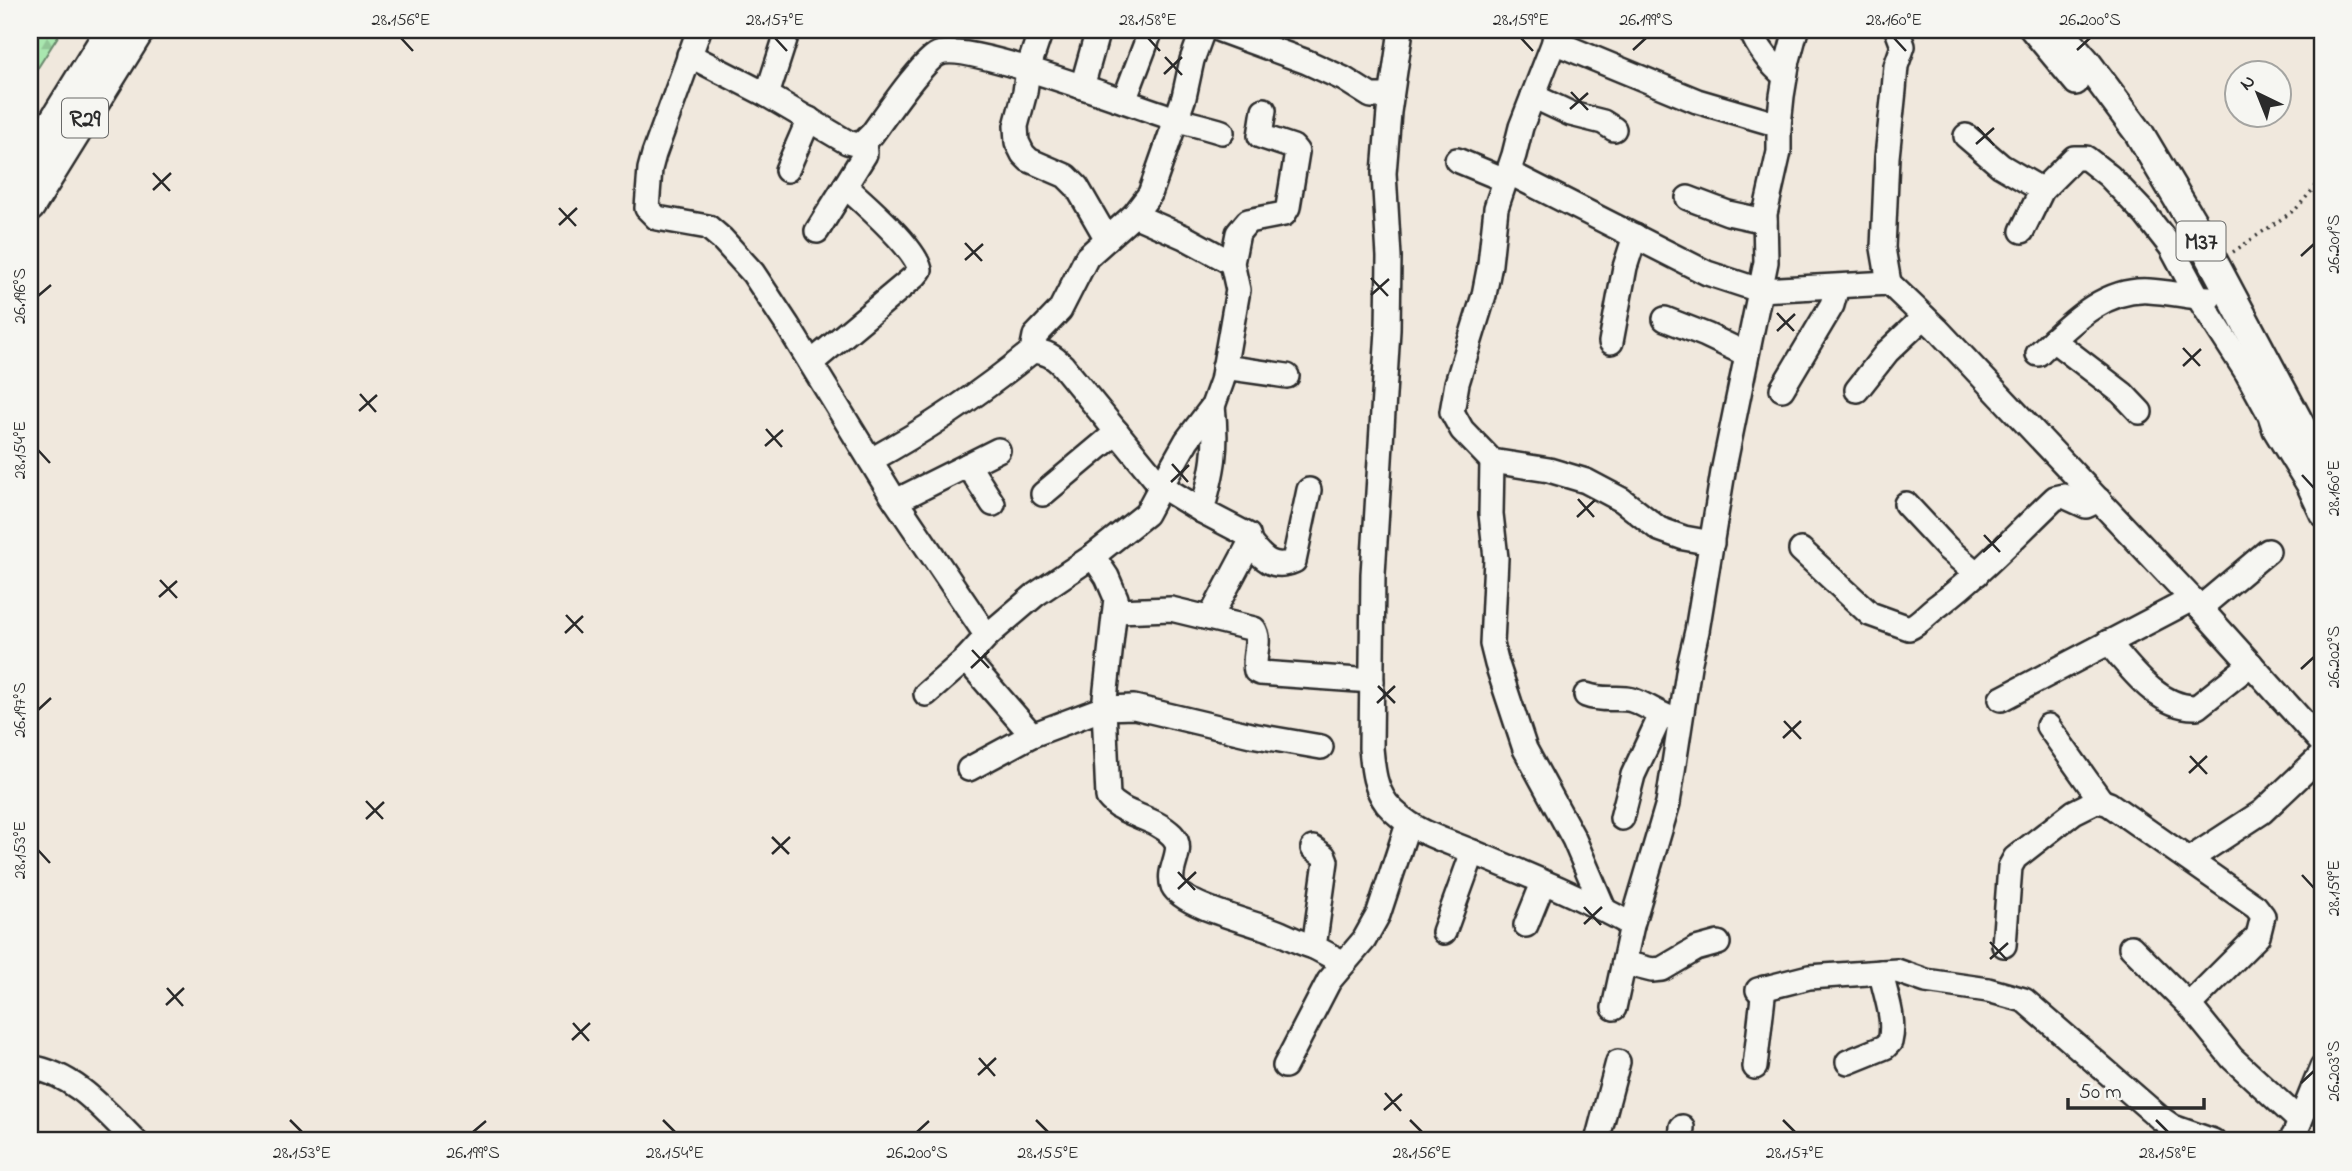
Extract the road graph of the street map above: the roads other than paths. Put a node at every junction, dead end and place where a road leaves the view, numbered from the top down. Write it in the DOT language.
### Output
graph roads {
  1 [pos="110,30"];
  2 [pos="140,30"];
  3 [pos="699,30"];
  4 [pos="788,30"];
  5 [pos="1041,30"];
  6 [pos="1098,30"];
  7 [pos="1151,30"];
  8 [pos="1203,30"];
  9 [pos="1220,30"];
  10 [pos="1401,30"];
  11 [pos="1751,30"];
  12 [pos="1796,30"];
  13 [pos="1897,30"];
  14 [pos="2032,30"];
  15 [pos="2058,30"];
  16 [pos="1554,36"];
  17 [pos="1267,38"];
  18 [pos="689,55"];
  19 [pos="1028,69"];
  20 [pos="1785,76"];
  21 [pos="2076,83"];
  22 [pos="1082,87"];
  23 [pos="767,95"];
  24 [pos="1391,96"];
  25 [pos="1532,96"];
  26 [pos="1124,101"];
  27 [pos="1264,110"];
  28 [pos="809,119"];
  29 [pos="1175,119"];
  30 [pos="1779,125"];
  31 [pos="1614,129"];
  32 [pos="1222,132"];
  33 [pos="1966,136"];
  34 [pos="864,142"];
  35 [pos="30,159"];
  36 [pos="1457,160"];
  37 [pos="787,170"];
  38 [pos="1506,176"];
  39 [pos="845,187"];
  40 [pos="2042,190"];
  41 [pos="1688,198"];
  42 [pos="30,207"];
  43 [pos="1134,215"];
  44 [pos="1765,220"];
  45 [pos="817,231"];
  46 [pos="2022,231"];
  47 [pos="1634,236"];
  48 [pos="1107,239"];
  49 [pos="1232,263"];
  50 [pos="1889,283"];
  51 [pos="1836,287"];
  52 [pos="1759,290"];
  53 [pos="2198,298"];
  54 [pos="2233,299"];
  55 [pos="1924,317"];
  56 [pos="1665,319"];
  57 [pos="1611,342"];
  58 [pos="1032,351"];
  59 [pos="1746,354"];
  60 [pos="811,363"];
  61 [pos="1224,367"];
  62 [pos="1287,376"];
  63 [pos="1782,389"];
  64 [pos="1857,390"];
  65 [pos="1213,407"];
  66 [pos="2140,412"];
  67 [pos="1117,432"];
  68 [pos="998,450"];
  69 [pos="871,460"];
  70 [pos="1492,461"];
  71 [pos="968,466"];
  72 [pos="2322,466"];
  73 [pos="1161,486"];
  74 [pos="1308,490"];
  75 [pos="1043,494"];
  76 [pos="2099,500"];
  77 [pos="896,501"];
  78 [pos="993,504"];
  79 [pos="1906,504"];
  80 [pos="1202,511"];
  81 [pos="2322,514"];
  82 [pos="1250,543"];
  83 [pos="1712,543"];
  84 [pos="1801,550"];
  85 [pos="2268,551"];
  86 [pos="1093,556"];
  87 [pos="1978,574"];
  88 [pos="2196,604"];
  89 [pos="1116,611"];
  90 [pos="1210,618"];
  91 [pos="987,636"];
  92 [pos="2108,642"];
  93 [pos="966,659"];
  94 [pos="2251,664"];
  95 [pos="1372,681"];
  96 [pos="926,694"];
  97 [pos="1586,695"];
  98 [pos="2001,699"];
  99 [pos="1104,708"];
  100 [pos="1671,718"];
  101 [pos="2048,726"];
  102 [pos="1032,735"];
  103 [pos="2322,743"];
  104 [pos="1321,747"];
  105 [pos="2322,755"];
  106 [pos="969,769"];
  107 [pos="2102,802"];
  108 [pos="1622,818"];
  109 [pos="1408,824"];
  110 [pos="1313,848"];
  111 [pos="1474,852"];
  112 [pos="2190,859"];
  113 [pos="1543,883"];
  114 [pos="1604,909"];
  115 [pos="1525,925"];
  116 [pos="1632,925"];
  117 [pos="1444,932"];
  118 [pos="1718,943"];
  119 [pos="2004,945"];
  120 [pos="1314,947"];
  121 [pos="2131,947"];
  122 [pos="1344,963"];
  123 [pos="1624,963"];
  124 [pos="1881,972"];
  125 [pos="2189,1005"];
  126 [pos="1614,1008"];
  127 [pos="1618,1062"];
  128 [pos="1848,1062"];
  129 [pos="1285,1066"];
  130 [pos="2322,1066"];
  131 [pos="30,1067"];
  132 [pos="1755,1067"];
  133 [pos="2297,1135"];
  134 [pos="135,1141"];
  135 [pos="1597,1141"];
  136 [pos="2213,1141"];
  1 -- 35 [label="main road, R29"];
  2 -- 42 [label="main road, R29"];
  3 -- 18 [label="street"];
  4 -- 23 [label="street"];
  5 -- 19 [label="street"];
  6 -- 22 [label="street"];
  7 -- 26 [label="street"];
  8 -- 29 [label="street"];
  9 -- 17 [label="street"];
  10 -- 24 [label="street"];
  11 -- 20 [label="street"];
  12 -- 20 [label="street"];
  13 -- 50 [label="street"];
  14 -- 21 [label="street"];
  15 -- 54 [label="main road, M37"];
  16 -- 25 [label="street"];
  16 -- 30 [label="street"];
  17 -- 24 [label="street"];
  18 -- 23 [label="street"];
  18 -- 60 [label="street"];
  19 -- 22 [label="street"];
  19 -- 34 [label="street"];
  19 -- 48 [label="street"];
  20 -- 30 [label="street"];
  22 -- 26 [label="street"];
  23 -- 28 [label="street"];
  24 -- 95 [label="street"];
  25 -- 31 [label="street"];
  25 -- 38 [label="street"];
  26 -- 29 [label="street"];
  27 -- 49 [label="street"];
  28 -- 34 [label="street"];
  28 -- 37 [label="street"];
  29 -- 32 [label="street"];
  29 -- 43 [label="street"];
  30 -- 44 [label="street"];
  33 -- 40 [label="street"];
  34 -- 39 [label="street"];
  36 -- 38 [label="street"];
  38 -- 47 [label="street"];
  38 -- 70 [label="street"];
  39 -- 45 [label="street"];
  39 -- 60 [label="street"];
  40 -- 46 [label="street"];
  40 -- 53 [label="street"];
  41 -- 44 [label="street"];
  43 -- 48 [label="street"];
  43 -- 49 [label="street"];
  44 -- 52 [label="street"];
  47 -- 52 [label="street"];
  47 -- 57 [label="street"];
  48 -- 58 [label="street"];
  49 -- 61 [label="street"];
  50 -- 51 [label="street"];
  50 -- 55 [label="street"];
  51 -- 52 [label="street"];
  51 -- 63 [label="street"];
  52 -- 59 [label="street"];
  53 -- 54 [label="street"];
  53 -- 66 [label="street"];
  53 -- 81 [label="street"];
  54 -- 72 [label="main road, M37"];
  55 -- 64 [label="street"];
  55 -- 76 [label="street"];
  56 -- 59 [label="street"];
  58 -- 67 [label="street"];
  58 -- 69 [label="street"];
  59 -- 83 [label="street"];
  60 -- 69 [label="street"];
  61 -- 62 [label="street"];
  61 -- 65 [label="street"];
  65 -- 73 [label="street"];
  65 -- 80 [label="street"];
  67 -- 73 [label="street"];
  67 -- 75 [label="street"];
  68 -- 71 [label="street"];
  69 -- 77 [label="street"];
  70 -- 83 [label="street"];
  70 -- 114 [label="street"];
  71 -- 77 [label="street"];
  71 -- 78 [label="street"];
  73 -- 80 [label="street"];
  73 -- 86 [label="street"];
  74 -- 82 [label="street"];
  76 -- 87 [label="street"];
  76 -- 88 [label="street"];
  77 -- 91 [label="street"];
  79 -- 87 [label="street"];
  80 -- 82 [label="street"];
  82 -- 90 [label="street"];
  83 -- 100 [label="street"];
  84 -- 87 [label="street"];
  85 -- 88 [label="street"];
  86 -- 89 [label="street"];
  86 -- 91 [label="street"];
  88 -- 92 [label="street"];
  88 -- 94 [label="street"];
  89 -- 90 [label="street"];
  89 -- 99 [label="street"];
  90 -- 95 [label="street"];
  91 -- 93 [label="street"];
  92 -- 94 [label="street"];
  92 -- 98 [label="street"];
  93 -- 96 [label="street"];
  93 -- 102 [label="street"];
  94 -- 103 [label="street"];
  95 -- 109 [label="street"];
  97 -- 100 [label="street"];
  99 -- 102 [label="street"];
  99 -- 104 [label="street"];
  99 -- 120 [label="street"];
  100 -- 108 [label="street"];
  100 -- 116 [label="street"];
  101 -- 107 [label="street"];
  102 -- 106 [label="street"];
  105 -- 112 [label="street"];
  107 -- 112 [label="street"];
  107 -- 119 [label="street"];
  109 -- 111 [label="street"];
  109 -- 122 [label="street"];
  110 -- 120 [label="street"];
  111 -- 113 [label="street"];
  111 -- 117 [label="street"];
  112 -- 125 [label="street"];
  113 -- 114 [label="street"];
  113 -- 115 [label="street"];
  114 -- 116 [label="street"];
  116 -- 123 [label="street"];
  118 -- 123 [label="street"];
  120 -- 122 [label="street"];
  121 -- 125 [label="street"];
  122 -- 129 [label="street"];
  123 -- 126 [label="street"];
  124 -- 128 [label="street"];
  124 -- 132 [label="street"];
  124 -- 136 [label="street"];
  125 -- 133 [label="street"];
  127 -- 135 [label="street"];
  130 -- 133 [label="street"];
  131 -- 134 [label="street"];
}
